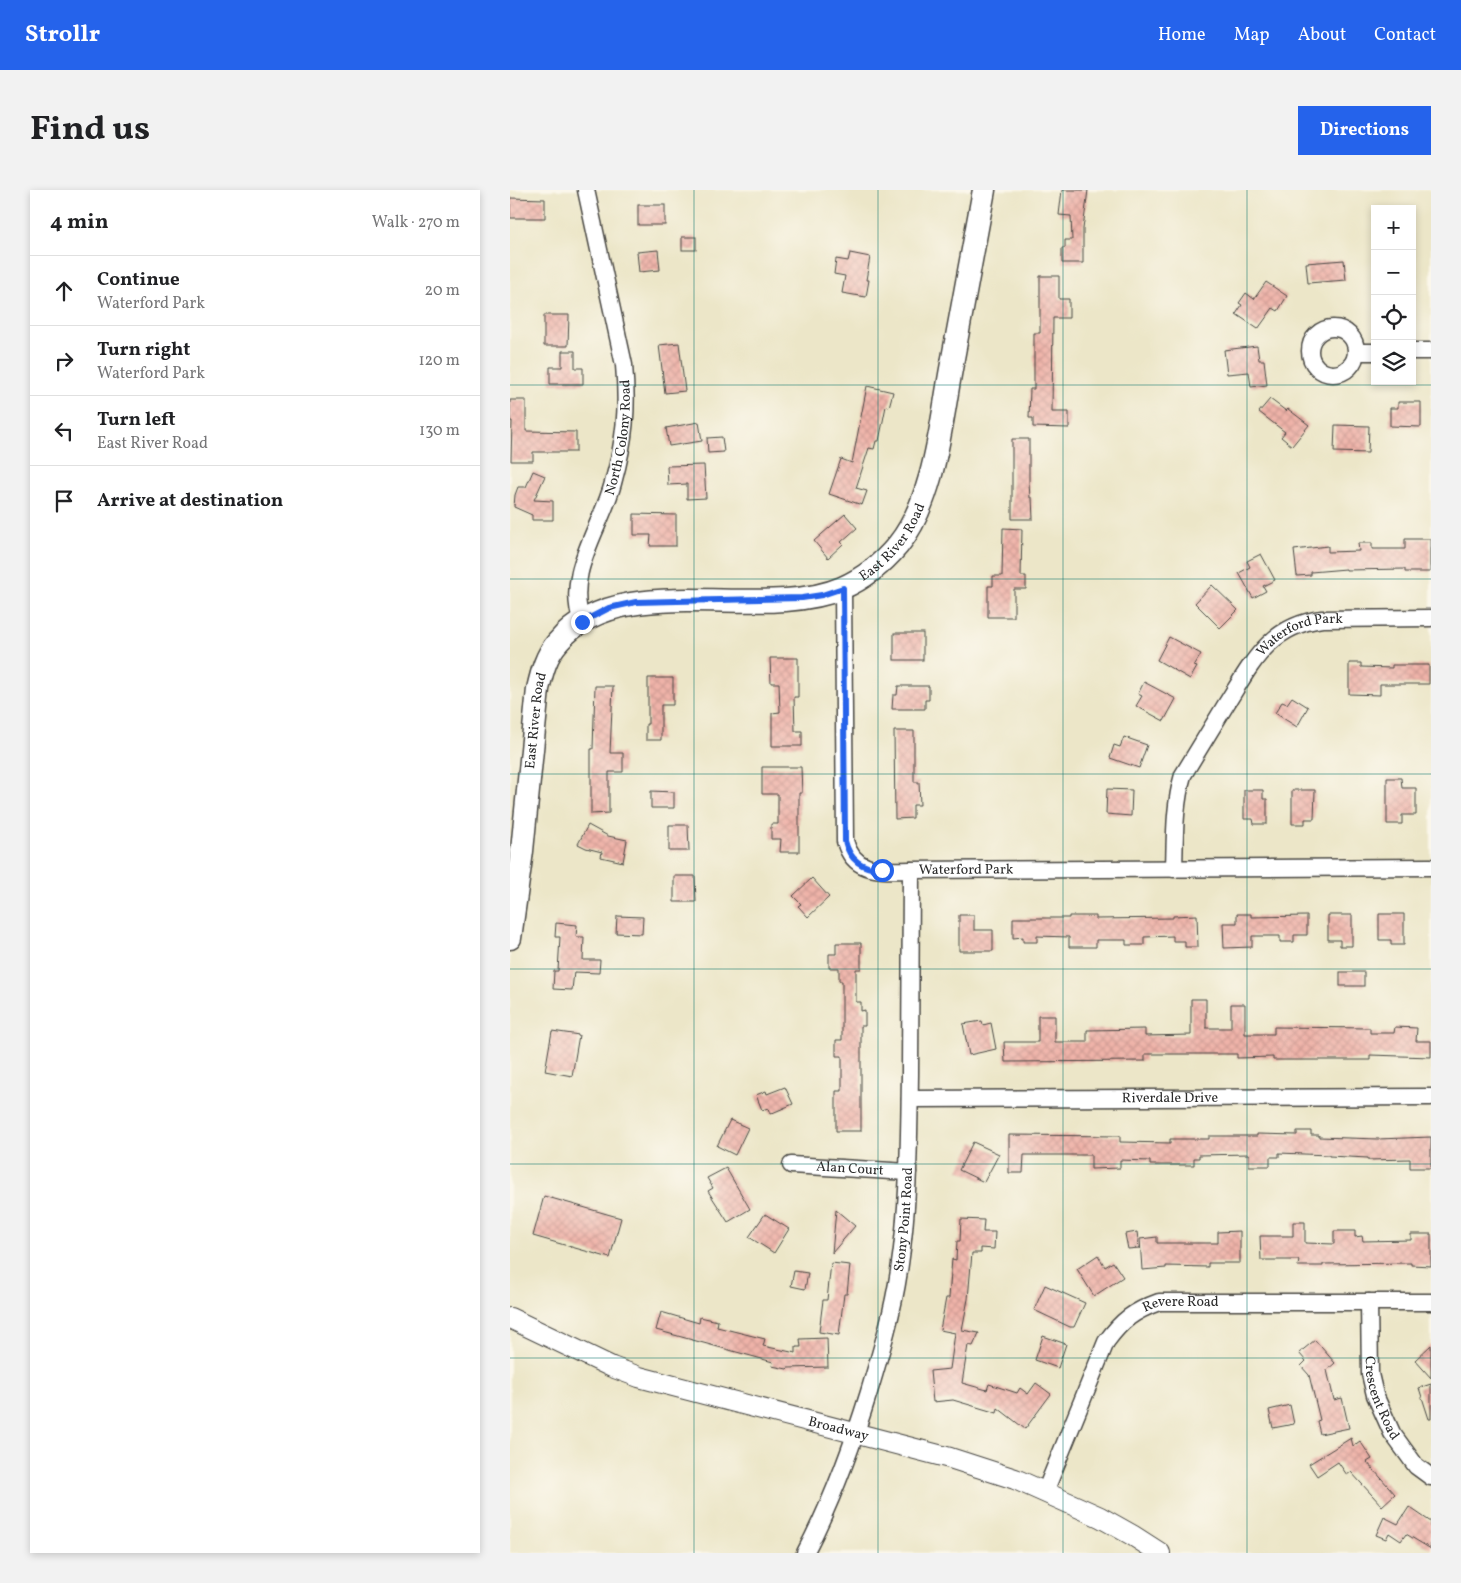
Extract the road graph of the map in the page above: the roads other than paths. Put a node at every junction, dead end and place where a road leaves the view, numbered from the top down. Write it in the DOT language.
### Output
graph roads {
  1 [pos="586,190"];
  2 [pos="984,190"];
  3 [pos="1416,351"];
  4 [pos="1431,351"];
  5 [pos="1357,352"];
  6 [pos="1371,352"];
  7 [pos="843,588"];
  8 [pos="1431,618"];
  9 [pos="582,622"];
  10 [pos="1431,867"];
  11 [pos="1174,869"];
  12 [pos="911,870"];
  13 [pos="510,938"];
  14 [pos="1431,1096"];
  15 [pos="910,1099"];
  16 [pos="791,1165"];
  17 [pos="908,1172"];
  18 [pos="1369,1302"];
  19 [pos="1431,1302"];
  20 [pos="510,1318"];
  21 [pos="856,1434"];
  22 [pos="1431,1478"];
  23 [pos="1045,1492"];
  24 [pos="805,1553"];
  25 [pos="1160,1553"];
  1 -- 9 [label="street, North Colony Road"];
  2 -- 7 [label="main road, East River Road"];
  3 -- 4 [label="street"];
  5 -- 6 [label="street"];
  7 -- 9 [label="main road, East River Road"];
  7 -- 12 [label="street, Waterford Park"];
  8 -- 11 [label="street, Waterford Park"];
  9 -- 13 [label="main road, East River Road"];
  10 -- 11 [label="street, Waterford Park"];
  11 -- 12 [label="street, Waterford Park"];
  12 -- 15 [label="street, Stony Point Road"];
  14 -- 15 [label="street, Riverdale Drive"];
  15 -- 17 [label="street, Stony Point Road"];
  16 -- 17 [label="street, Alan Court"];
  17 -- 21 [label="street, Stony Point Road"];
  18 -- 19 [label="street, Revere Road"];
  18 -- 22 [label="street, Crescent Road"];
  18 -- 23 [label="street, Revere Road"];
  20 -- 21 [label="street, Broadway"];
  21 -- 23 [label="street, Broadway"];
  21 -- 24 [label="street, Stony Point Road"];
  23 -- 25 [label="street, Broadway"];
}
